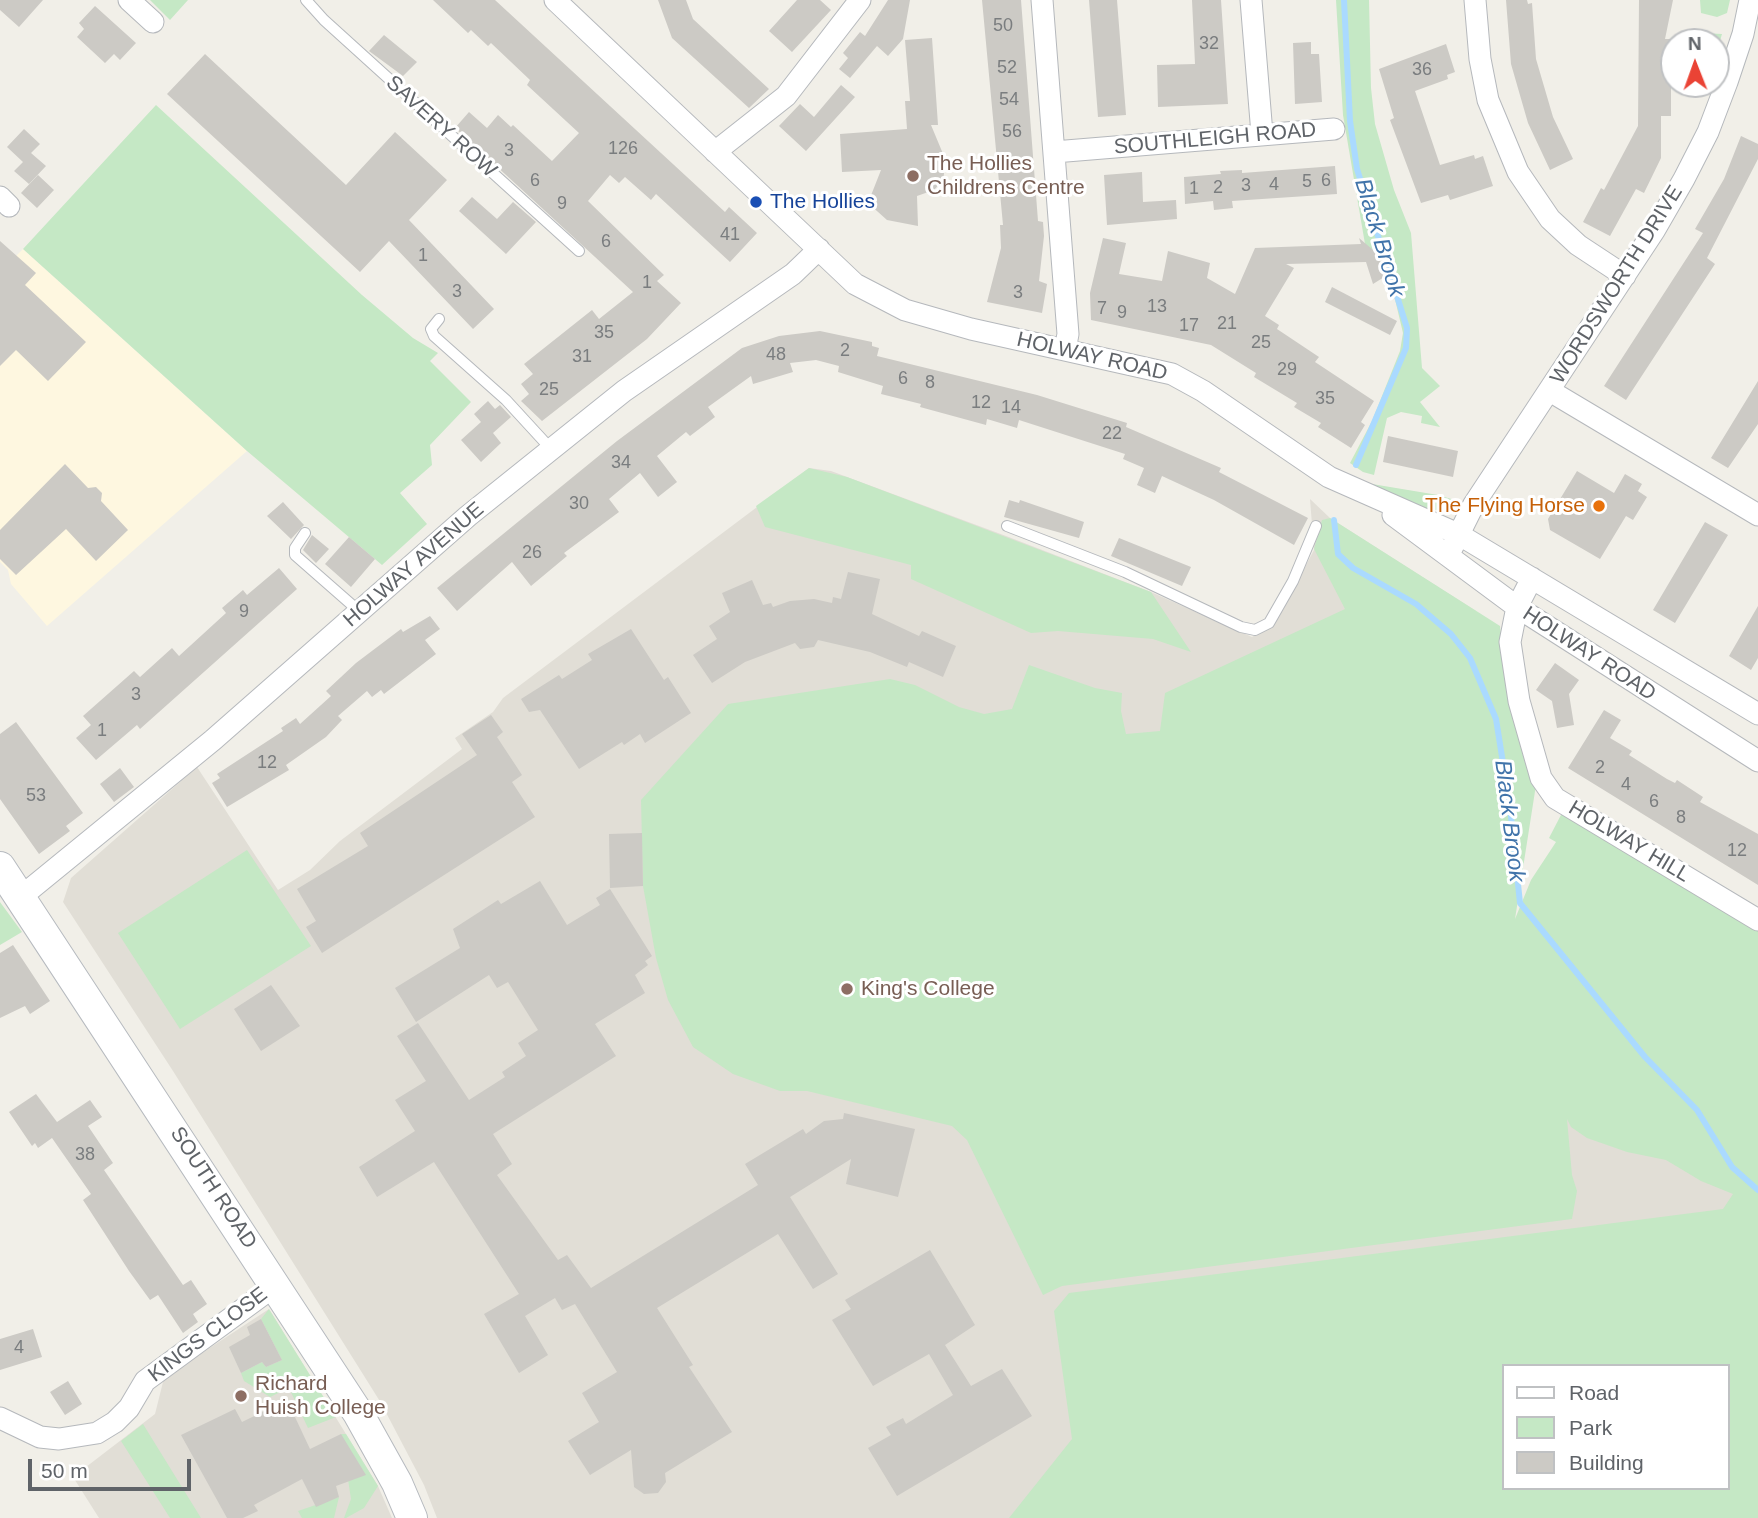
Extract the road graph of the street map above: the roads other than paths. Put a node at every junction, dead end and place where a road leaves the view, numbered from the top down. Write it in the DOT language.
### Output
graph roads {
  1 [pos="129,0"];
  2 [pos="306,0"];
  3 [pos="555,0"];
  4 [pos="860,0"];
  5 [pos="1042,0"];
  6 [pos="1251,0"];
  7 [pos="1475,0"];
  8 [pos="1750,0"];
  9 [pos="153,22"];
  10 [pos="1334,129"];
  11 [pos="1262,135"];
  12 [pos="715,152"];
  13 [pos="1054,152"];
  14 [pos="818,249"];
  15 [pos="579,251"];
  16 [pos="1625,276"];
  17 [pos="439,319"];
  18 [pos="1065,349"];
  19 [pos="1550,391"];
  20 [pos="551,449"];
  21 [pos="1356,490"];
  22 [pos="1755,505"];
  23 [pos="1007,526"];
  24 [pos="1316,526"];
  25 [pos="305,533"];
  26 [pos="1458,534"];
  27 [pos="1449,554"];
  28 [pos="1532,578"];
  29 [pos="1517,607"];
  30 [pos="360,612"];
  31 [pos="1758,714"];
  32 [pos="1758,761"];
  33 [pos="0,867"];
  34 [pos="22,895"];
  35 [pos="1758,920"];
  36 [pos="276,1285"];
  37 [pos="0,1418"];
  38 [pos="412,1518"];
  1 -- 9 [label="street"];
  2 -- 15 [label="lane, SAVERY ROW"];
  3 -- 12 [label="street, HOLWAY ROAD"];
  4 -- 12 [label="street"];
  5 -- 13 [label="street"];
  6 -- 11 [label="street"];
  7 -- 16 [label="street"];
  8 -- 16 [label="street, WORDSWORTH DRIVE"];
  10 -- 11 [label="street, SOUTHLEIGH ROAD"];
  11 -- 13 [label="street, SOUTHLEIGH ROAD"];
  12 -- 14 [label="street, HOLWAY ROAD"];
  13 -- 18 [label="street"];
  14 -- 18 [label="street, HOLWAY ROAD"];
  14 -- 20 [label="street, HOLWAY AVENUE"];
  16 -- 19 [label="street, WORDSWORTH DRIVE"];
  17 -- 20 [label="lane"];
  18 -- 21 [label="street, HOLWAY ROAD"];
  19 -- 22 [label="street"];
  19 -- 26 [label="street, WORDSWORTH DRIVE"];
  20 -- 30 [label="street, HOLWAY AVENUE"];
  21 -- 26 [label="street, HOLWAY ROAD"];
  21 -- 27 [label="street, HOLWAY ROAD"];
  23 -- 24 [label="lane"];
  25 -- 30 [label="lane"];
  26 -- 27 [label="street, WORDSWORTH DRIVE"];
  26 -- 28 [label="street, HOLWAY ROAD"];
  27 -- 29 [label="street, HOLWAY ROAD"];
  28 -- 29 [label="street, HOLWAY HILL"];
  28 -- 31 [label="street, HOLWAY ROAD"];
  29 -- 32 [label="street, HOLWAY ROAD"];
  29 -- 35 [label="street, HOLWAY HILL"];
  30 -- 34 [label="street, HOLWAY AVENUE"];
  33 -- 34 [label="main road, SOUTH ROAD"];
  34 -- 36 [label="main road, SOUTH ROAD"];
  36 -- 37 [label="street, KINGS CLOSE"];
  36 -- 38 [label="main road, SOUTH ROAD"];
}
